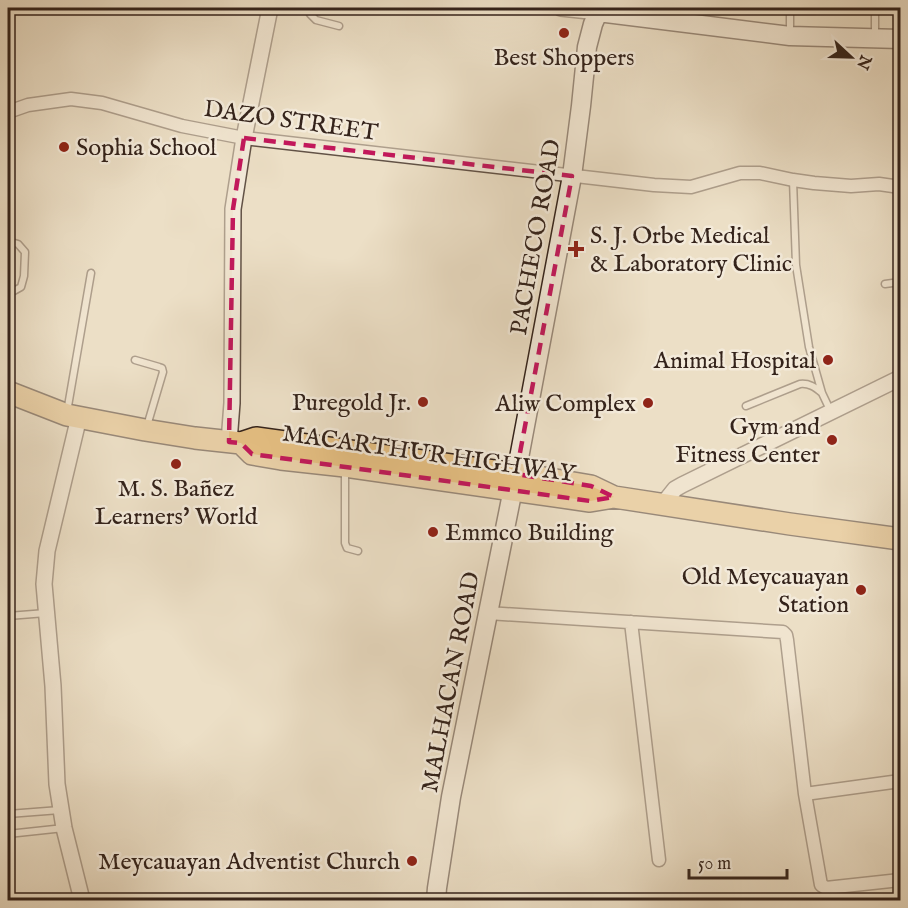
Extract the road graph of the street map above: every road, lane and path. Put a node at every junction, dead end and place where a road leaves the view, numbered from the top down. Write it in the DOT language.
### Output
graph roads {
  1 [pos="270,8"];
  2 [pos="311,8"];
  3 [pos="561,8"];
  4 [pos="790,8"];
  5 [pos="875,8"];
  6 [pos="897,8"];
  7 [pos="599,10"];
  8 [pos="339,26"];
  9 [pos="790,36"];
  10 [pos="875,39"];
  11 [pos="899,39"];
  12 [pos="8,112"];
  13 [pos="244,138"];
  14 [pos="572,176"];
  15 [pos="793,180"];
  16 [pos="900,188"];
  17 [pos="8,241"];
  18 [pos="91,273"];
  19 [pos="900,282"];
  20 [pos="885,284"];
  21 [pos="8,292"];
  22 [pos="135,360"];
  23 [pos="900,381"];
  24 [pos="8,392"];
  25 [pos="822,393"];
  26 [pos="746,406"];
  27 [pos="831,412"];
  28 [pos="73,416"];
  29 [pos="146,430"];
  30 [pos="235,443"];
  31 [pos="345,466"];
  32 [pos="514,482"];
  33 [pos="663,504"];
  34 [pos="900,538"];
  35 [pos="358,551"];
  36 [pos="47,613"];
  37 [pos="488,613"];
  38 [pos="8,616"];
  39 [pos="631,622"];
  40 [pos="900,781"];
  41 [pos="805,794"];
  42 [pos="60,810"];
  43 [pos="8,814"];
  44 [pos="64,828"];
  45 [pos="8,834"];
  46 [pos="659,860"];
  47 [pos="900,880"];
  48 [pos="82,900"];
  49 [pos="436,900"];
  1 -- 13 [label="street"];
  2 -- 8 [label="lane"];
  3 -- 7 [label="street"];
  4 -- 9 [label="lane"];
  5 -- 10 [label="lane"];
  6 -- 11 [label="lane"];
  7 -- 9 [label="main road"];
  7 -- 14 [label="main road, PACHECO ROAD"];
  9 -- 10 [label="main road"];
  10 -- 11 [label="main road"];
  12 -- 13 [label="street, DAZO STREET"];
  13 -- 14 [label="street, DAZO STREET"];
  13 -- 30 [label="street"];
  14 -- 15 [label="street, DAZO STREET"];
  14 -- 32 [label="main road, PACHECO ROAD"];
  15 -- 16 [label="street, DAZO STREET"];
  15 -- 25 [label="lane"];
  17 -- 21 [label="lane"];
  18 -- 28 [label="lane"];
  19 -- 20 [label="lane"];
  22 -- 29 [label="lane"];
  23 -- 27 [label="street"];
  24 -- 28 [label="highway, MACARTHUR HIGHWAY"];
  25 -- 26 [label="lane"];
  25 -- 27 [label="lane"];
  27 -- 33 [label="street"];
  28 -- 29 [label="highway, MACARTHUR HIGHWAY"];
  28 -- 36 [label="street"];
  29 -- 30 [label="highway, MACARTHUR HIGHWAY"];
  30 -- 31 [label="highway, MACARTHUR HIGHWAY"];
  30 -- 32 [label="highway, MACARTHUR HIGHWAY"];
  31 -- 32 [label="highway, MACARTHUR HIGHWAY"];
  31 -- 35 [label="lane"];
  32 -- 33 [label="highway, MACARTHUR HIGHWAY"];
  32 -- 37 [label="main road, MALHACAN ROAD"];
  33 -- 34 [label="highway, MACARTHUR HIGHWAY"];
  36 -- 38 [label="lane"];
  36 -- 42 [label="street"];
  37 -- 39 [label="street"];
  37 -- 49 [label="main road, MALHACAN ROAD"];
  39 -- 41 [label="street"];
  39 -- 46 [label="street"];
  40 -- 41 [label="street"];
  41 -- 47 [label="street"];
  42 -- 43 [label="lane"];
  42 -- 44 [label="street"];
  44 -- 45 [label="lane"];
  44 -- 48 [label="street"];
}
